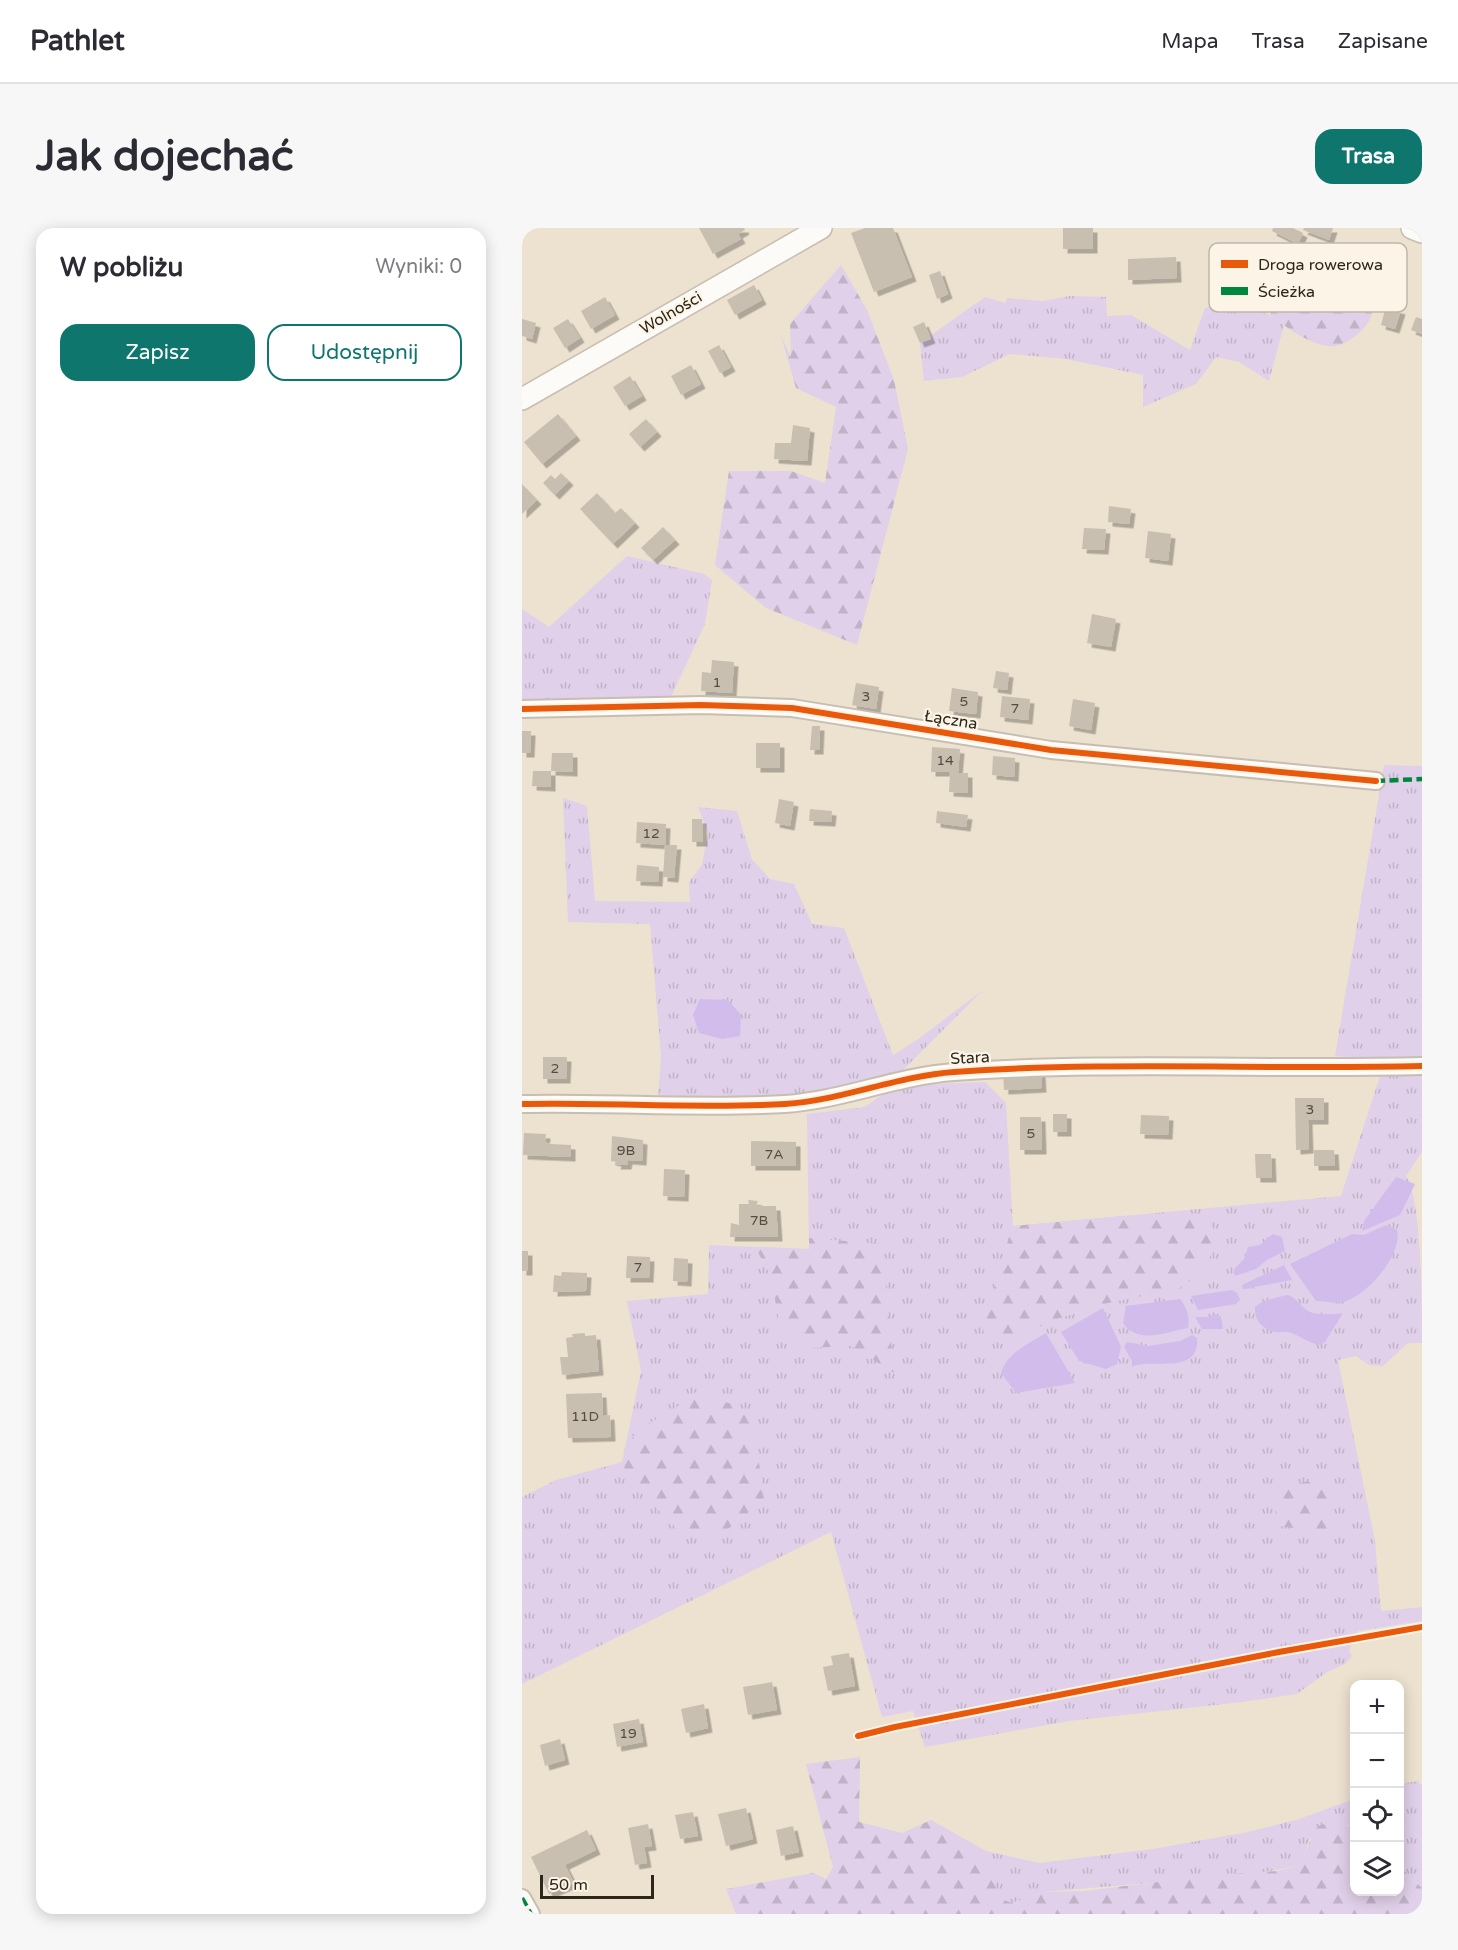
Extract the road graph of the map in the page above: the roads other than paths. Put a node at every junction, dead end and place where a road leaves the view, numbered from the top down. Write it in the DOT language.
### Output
graph roads {
  1 [pos="821,228"];
  2 [pos="1412,228"];
  3 [pos="1422,232"];
  4 [pos="522,399"];
  5 [pos="522,709"];
  6 [pos="1376,781"];
  7 [pos="1422,1066"];
  8 [pos="522,1104"];
  9 [pos="522,1898"];
  10 [pos="531,1914"];
  1 -- 4 [label="street, Wolności"];
  2 -- 3 [label="street"];
  5 -- 6 [label="street, Łączna"];
  7 -- 8 [label="street, Stara"];
  9 -- 10 [label="street"];
}
